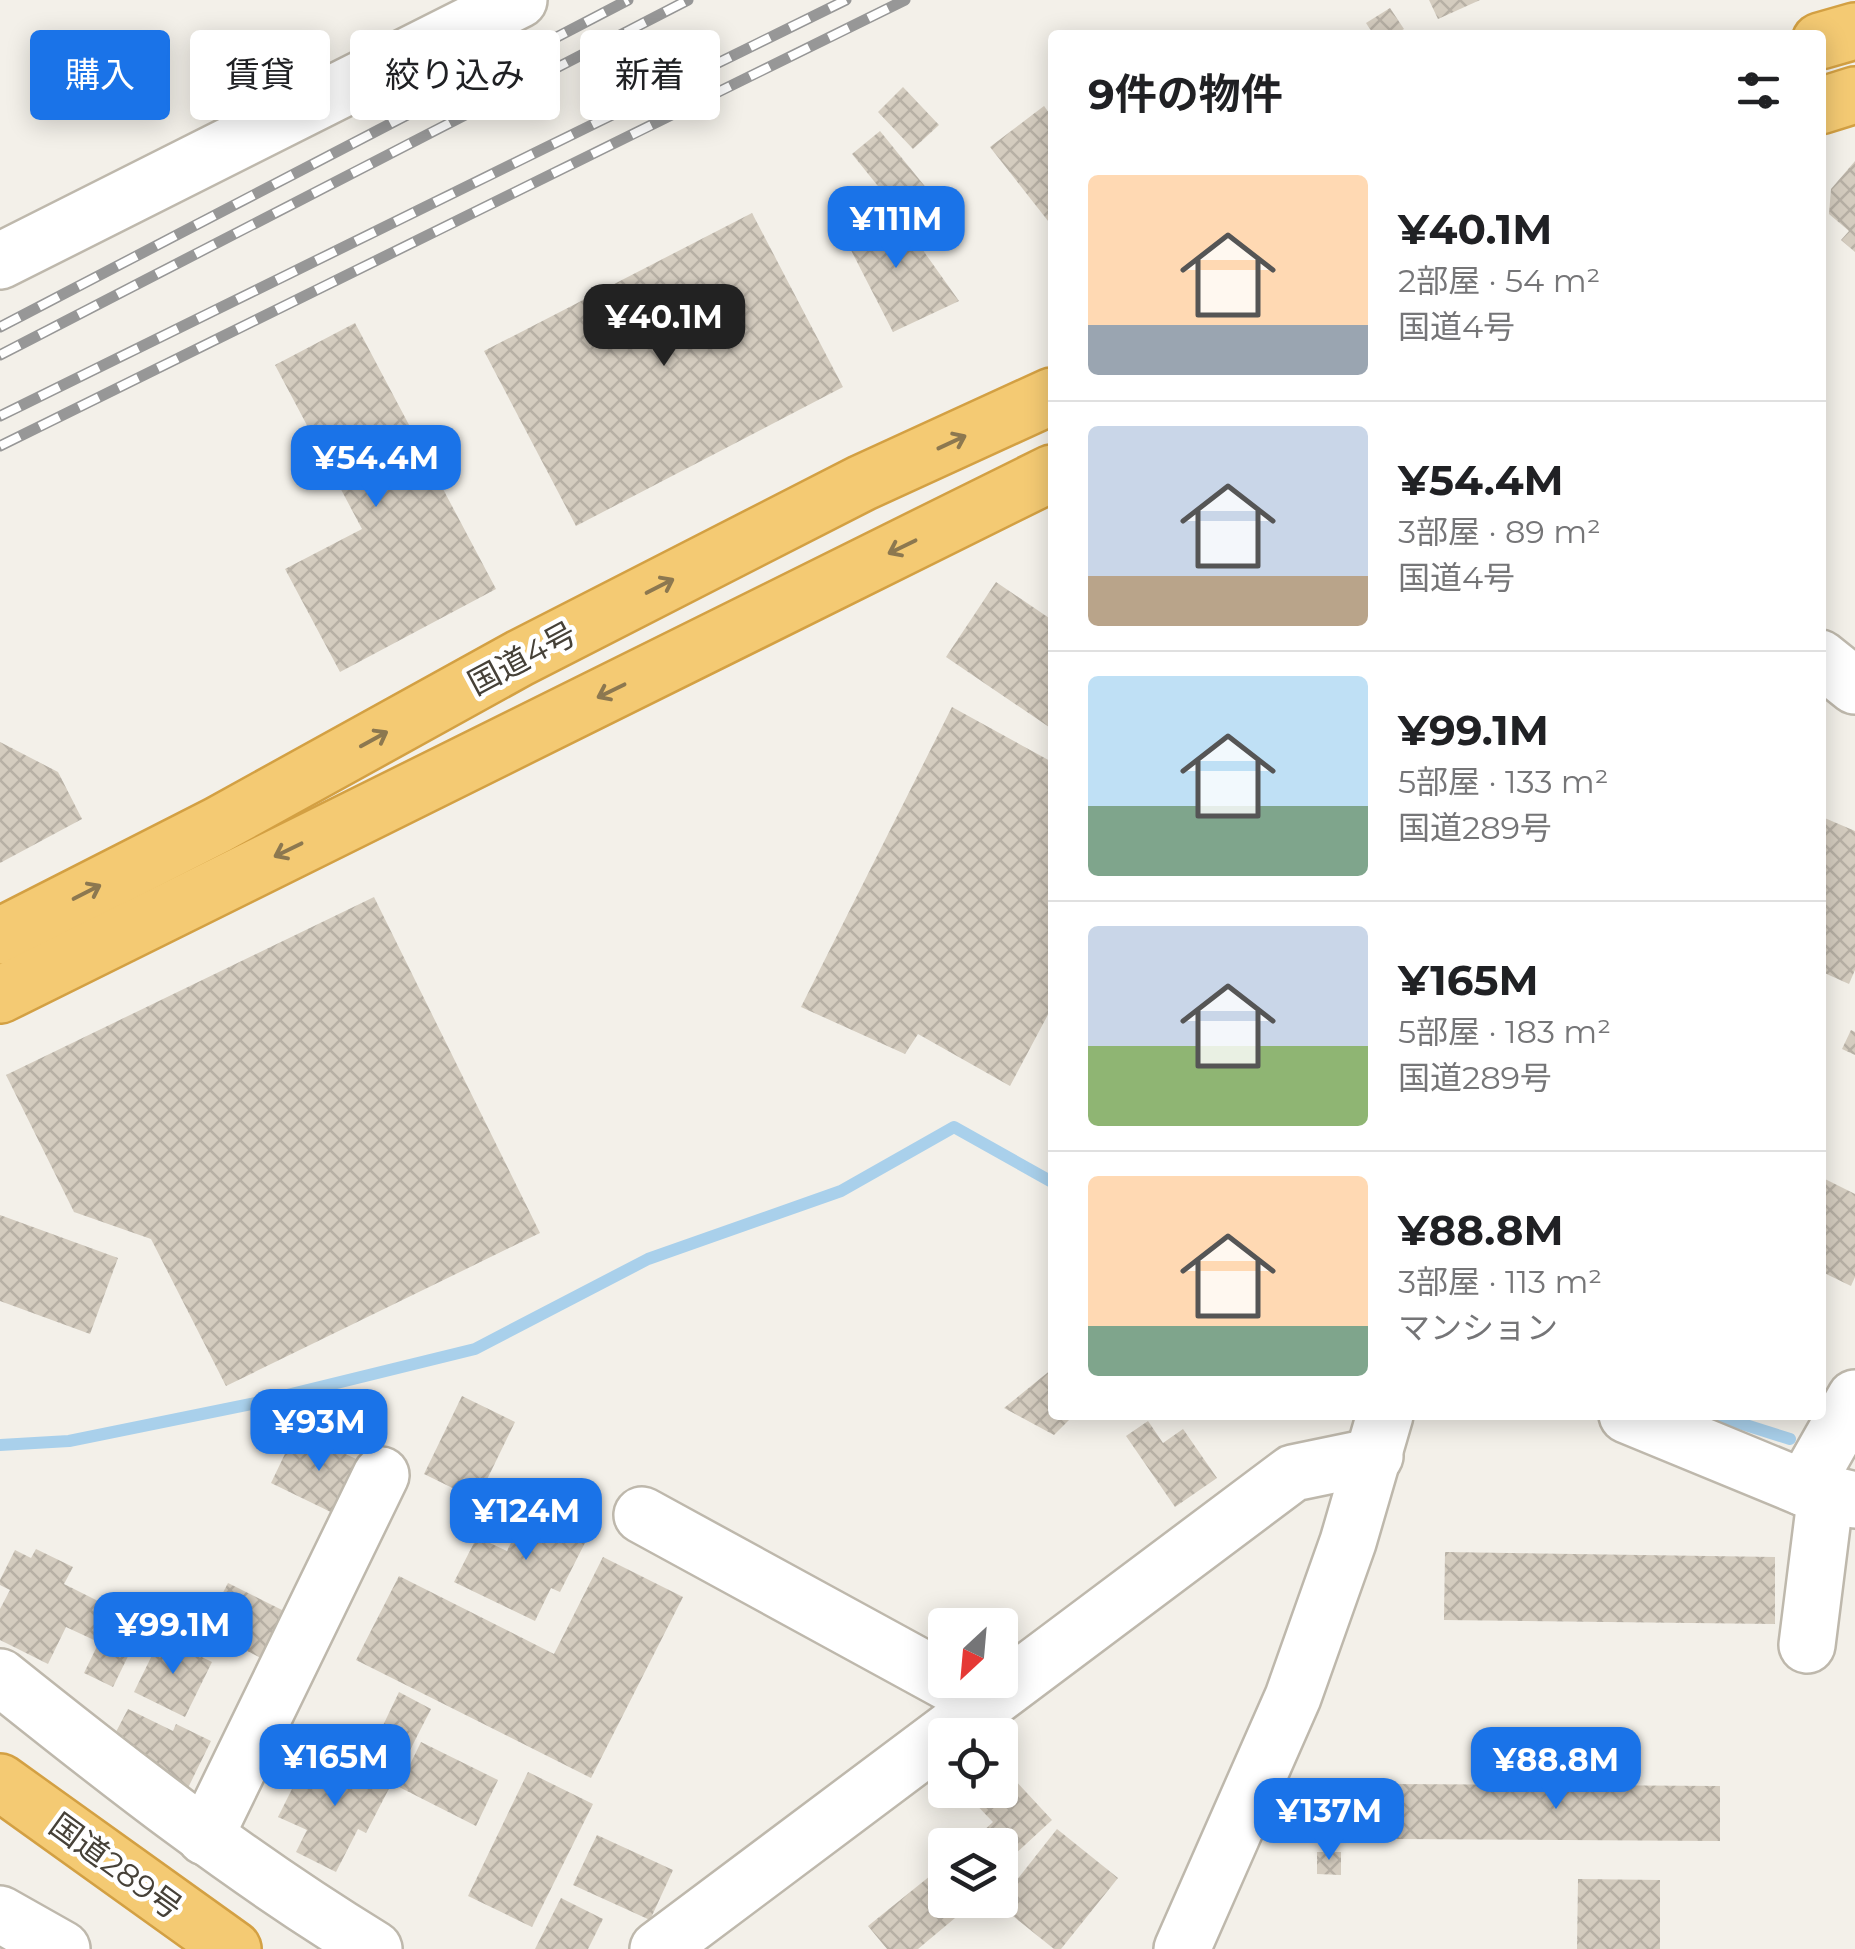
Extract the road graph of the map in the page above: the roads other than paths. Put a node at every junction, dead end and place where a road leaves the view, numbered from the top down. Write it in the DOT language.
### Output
graph roads {
  1 [pos="519,0"];
  2 [pos="1855,31"];
  3 [pos="1826,39"];
  4 [pos="1855,95"];
  5 [pos="1826,104"];
  6 [pos="0,261"];
  7 [pos="1048,398"];
  8 [pos="1048,475"];
  9 [pos="1826,663"];
  10 [pos="1855,686"];
  11 [pos="0,936"];
  12 [pos="0,995"];
  13 [pos="1855,1398"];
  14 [pos="1640,1420"];
  15 [pos="1380,1436"];
  16 [pos="382,1475"];
  17 [pos="1828,1494"];
  18 [pos="642,1515"];
  19 [pos="1807,1645"];
  20 [pos="0,1677"];
  21 [pos="986,1702"];
  22 [pos="0,1782"];
  23 [pos="205,1837"];
  24 [pos="0,1914"];
  25 [pos="1188,1947"];
  26 [pos="62,1949"];
  27 [pos="233,1949"];
  28 [pos="374,1949"];
  29 [pos="658,1949"];
  1 -- 6 [label="street"];
  2 -- 3 [label="highway"];
  4 -- 5 [label="highway"];
  11 -- 7 [label="highway, 国道4号, one-way"];
  8 -- 12 [label="highway, 国道4号, one-way"];
  9 -- 10 [label="street"];
  13 -- 17 [label="street"];
  14 -- 17 [label="street"];
  15 -- 21 [label="street"];
  15 -- 25 [label="street"];
  16 -- 23 [label="street"];
  17 -- 19 [label="street"];
  18 -- 21 [label="street"];
  20 -- 23 [label="street"];
  21 -- 29 [label="street"];
  22 -- 27 [label="highway, 国道289号"];
  23 -- 28 [label="street"];
  24 -- 26 [label="street"];
}
